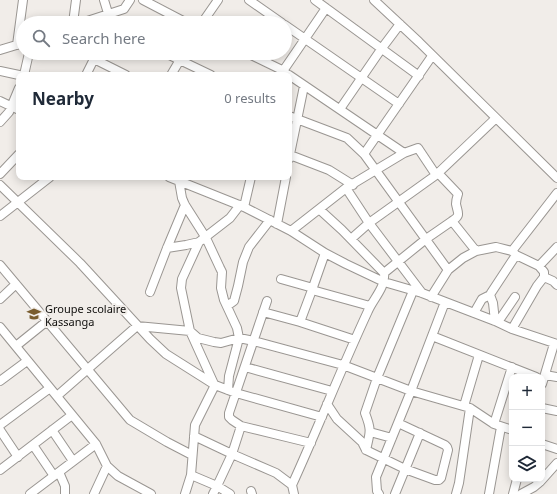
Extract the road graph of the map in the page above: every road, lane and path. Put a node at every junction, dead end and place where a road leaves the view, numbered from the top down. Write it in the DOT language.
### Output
graph roads {
  1 [pos="23,0"];
  2 [pos="76,0"];
  3 [pos="104,0"];
  4 [pos="130,0"];
  5 [pos="143,0"];
  6 [pos="249,0"];
  7 [pos="315,0"];
  8 [pos="374,0"];
  9 [pos="215,1"];
  10 [pos="326,8"];
  11 [pos="108,14"];
  12 [pos="22,16"];
  13 [pos="74,16"];
  14 [pos="102,16"];
  15 [pos="173,16"];
  16 [pos="206,16"];
  17 [pos="272,16"];
  18 [pos="400,24"];
  19 [pos="292,30"];
  20 [pos="305,40"];
  21 [pos="16,45"];
  22 [pos="382,48"];
  23 [pos="0,50"];
  24 [pos="432,56"];
  25 [pos="27,60"];
  26 [pos="93,60"];
  27 [pos="102,60"];
  28 [pos="180,60"];
  29 [pos="188,60"];
  30 [pos="259,60"];
  31 [pos="0,71"];
  32 [pos="25,72"];
  33 [pos="87,72"];
  34 [pos="121,72"];
  35 [pos="173,72"];
  36 [pos="206,72"];
  37 [pos="282,72"];
  38 [pos="285,72"];
  39 [pos="16,75"];
  40 [pos="418,76"];
  41 [pos="292,78"];
  42 [pos="362,78"];
  43 [pos="304,86"];
  44 [pos="0,101"];
  45 [pos="399,104"];
  46 [pos="15,108"];
  47 [pos="340,109"];
  48 [pos="293,117"];
  49 [pos="496,118"];
  50 [pos="0,122"];
  51 [pos="292,129"];
  52 [pos="378,135"];
  53 [pos="404,153"];
  54 [pos="364,154"];
  55 [pos="292,155"];
  56 [pos="16,157"];
  57 [pos="376,170"];
  58 [pos="0,174"];
  59 [pos="437,174"];
  60 [pos="557,178"];
  61 [pos="46,180"];
  62 [pos="250,180"];
  63 [pos="285,180"];
  64 [pos="179,181"];
  65 [pos="0,185"];
  66 [pos="349,186"];
  67 [pos="557,193"];
  68 [pos="18,202"];
  69 [pos="399,202"];
  70 [pos="186,205"];
  71 [pos="242,206"];
  72 [pos="319,209"];
  73 [pos="0,216"];
  74 [pos="452,221"];
  75 [pos="274,222"];
  76 [pos="369,223"];
  77 [pos="291,231"];
  78 [pos="351,239"];
  79 [pos="426,239"];
  80 [pos="202,240"];
  81 [pos="557,247"];
  82 [pos="167,248"];
  83 [pos="476,251"];
  84 [pos="325,253"];
  85 [pos="514,253"];
  86 [pos="398,261"];
  87 [pos="0,265"];
  88 [pos="539,266"];
  89 [pos="448,270"];
  90 [pos="384,273"];
  91 [pos="544,277"];
  92 [pos="281,279"];
  93 [pos="384,282"];
  94 [pos="16,284"];
  95 [pos="557,285"];
  96 [pos="312,289"];
  97 [pos="413,291"];
  98 [pos="150,292"];
  99 [pos="422,293"];
  100 [pos="490,295"];
  101 [pos="431,297"];
  102 [pos="515,297"];
  103 [pos="0,299"];
  104 [pos="267,301"];
  105 [pos="445,302"];
  106 [pos="227,306"];
  107 [pos="370,306"];
  108 [pos="264,312"];
  109 [pos="474,313"];
  110 [pos="47,320"];
  111 [pos="496,321"];
  112 [pos="300,322"];
  113 [pos="137,326"];
  114 [pos="0,327"];
  115 [pos="512,329"];
  116 [pos="190,331"];
  117 [pos="432,336"];
  118 [pos="3,337"];
  119 [pos="239,338"];
  120 [pos="355,340"];
  121 [pos="254,341"];
  122 [pos="556,344"];
  123 [pos="16,346"];
  124 [pos="479,354"];
  125 [pos="28,361"];
  126 [pos="343,365"];
  127 [pos="245,367"];
  128 [pos="512,368"];
  129 [pos="88,369"];
  130 [pos="528,374"];
  131 [pos="544,374"];
  132 [pos="557,377"];
  133 [pos="377,378"];
  134 [pos="545,379"];
  135 [pos="0,381"];
  136 [pos="215,385"];
  137 [pos="50,388"];
  138 [pos="332,391"];
  139 [pos="411,391"];
  140 [pos="232,392"];
  141 [pos="57,396"];
  142 [pos="327,404"];
  143 [pos="467,407"];
  144 [pos="545,409"];
  145 [pos="557,411"];
  146 [pos="72,415"];
  147 [pos="322,417"];
  148 [pos="398,423"];
  149 [pos="498,425"];
  150 [pos="0,426"];
  151 [pos="241,426"];
  152 [pos="509,429"];
  153 [pos="0,430"];
  154 [pos="52,430"];
  155 [pos="370,432"];
  156 [pos="420,433"];
  157 [pos="194,436"];
  158 [pos="392,438"];
  159 [pos="311,443"];
  160 [pos="96,444"];
  161 [pos="33,445"];
  162 [pos="545,445"];
  163 [pos="557,449"];
  164 [pos="366,450"];
  165 [pos="232,454"];
  166 [pos="192,455"];
  167 [pos="18,457"];
  168 [pos="384,459"];
  169 [pos="73,461"];
  170 [pos="557,464"];
  171 [pos="107,466"];
  172 [pos="405,469"];
  173 [pos="0,470"];
  174 [pos="56,474"];
  175 [pos="191,475"];
  176 [pos="516,482"];
  177 [pos="217,486"];
  178 [pos="292,486"];
  179 [pos="536,490"];
  180 [pos="30,494"];
  181 [pos="65,494"];
  182 [pos="94,494"];
  183 [pos="151,494"];
  184 [pos="185,494"];
  185 [pos="213,494"];
  186 [pos="230,494"];
  187 [pos="294,494"];
  188 [pos="379,494"];
  189 [pos="395,494"];
  190 [pos="456,494"];
  191 [pos="489,494"];
  192 [pos="513,494"];
  193 [pos="520,494"];
  1 -- 12 [label="street"];
  2 -- 13 [label="street"];
  3 -- 11 [label="street"];
  4 -- 11 [label="street"];
  5 -- 15 [label="street"];
  6 -- 17 [label="street"];
  7 -- 10 [label="street"];
  8 -- 18 [label="street"];
  9 -- 16 [label="street"];
  10 -- 20 [label="street"];
  10 -- 22 [label="street"];
  11 -- 14 [label="street"];
  18 -- 22 [label="street"];
  18 -- 24 [label="street"];
  19 -- 20 [label="street"];
  20 -- 38 [label="street"];
  20 -- 42 [label="street"];
  21 -- 23 [label="street"];
  22 -- 40 [label="street"];
  22 -- 42 [label="street"];
  24 -- 40 [label="street"];
  24 -- 49 [label="street"];
  25 -- 32 [label="street"];
  26 -- 33 [label="street"];
  27 -- 34 [label="street"];
  28 -- 35 [label="street"];
  29 -- 36 [label="street"];
  30 -- 37 [label="street"];
  31 -- 39 [label="street"];
  40 -- 45 [label="street"];
  41 -- 43 [label="street"];
  42 -- 45 [label="street"];
  42 -- 47 [label="street"];
  43 -- 47 [label="street"];
  43 -- 48 [label="street"];
  44 -- 46 [label="street"];
  45 -- 52 [label="street"];
  46 -- 50 [label="street"];
  47 -- 52 [label="street"];
  48 -- 51 [label="street"];
  48 -- 54 [label="street"];
  49 -- 59 [label="street"];
  49 -- 60 [label="street"];
  52 -- 53 [label="street"];
  52 -- 54 [label="street"];
  53 -- 57 [label="street"];
  53 -- 59 [label="street"];
  54 -- 57 [label="street"];
  55 -- 66 [label="street"];
  56 -- 58 [label="street"];
  57 -- 66 [label="street"];
  57 -- 69 [label="street"];
  59 -- 69 [label="street"];
  59 -- 74 [label="street"];
  61 -- 68 [label="street"];
  62 -- 71 [label="street"];
  63 -- 75 [label="street"];
  64 -- 70 [label="street"];
  64 -- 71 [label="street"];
  65 -- 68 [label="street"];
  66 -- 72 [label="street"];
  66 -- 76 [label="street"];
  67 -- 85 [label="street"];
  68 -- 73 [label="street"];
  68 -- 113 [label="street"];
  69 -- 76 [label="street"];
  69 -- 79 [label="street"];
  70 -- 80 [label="street"];
  70 -- 82 [label="street"];
  71 -- 75 [label="street"];
  71 -- 80 [label="street"];
  72 -- 77 [label="street"];
  72 -- 78 [label="street"];
  74 -- 79 [label="street"];
  74 -- 83 [label="street"];
  75 -- 77 [label="street"];
  75 -- 106 [label="street"];
  76 -- 78 [label="street"];
  76 -- 86 [label="street"];
  77 -- 84 [label="street"];
  78 -- 90 [label="street"];
  79 -- 86 [label="street"];
  79 -- 89 [label="street"];
  80 -- 82 [label="street"];
  80 -- 106 [label="street"];
  80 -- 116 [label="street"];
  81 -- 88 [label="street"];
  82 -- 98 [label="street"];
  83 -- 85 [label="street"];
  83 -- 89 [label="street"];
  84 -- 93 [label="street"];
  84 -- 96 [label="street"];
  85 -- 88 [label="street"];
  85 -- 100 [label="street"];
  86 -- 90 [label="street"];
  86 -- 99 [label="street"];
  87 -- 94 [label="street"];
  88 -- 91 [label="street"];
  89 -- 101 [label="street"];
  90 -- 93 [label="street"];
  91 -- 95 [label="street"];
  91 -- 115 [label="street"];
  92 -- 96 [label="street"];
  93 -- 97 [label="street"];
  93 -- 107 [label="street"];
  94 -- 103 [label="street"];
  94 -- 110 [label="street"];
  96 -- 107 [label="street"];
  96 -- 112 [label="street"];
  97 -- 99 [label="street"];
  97 -- 133 [label="street"];
  99 -- 101 [label="street"];
  100 -- 109 [label="street"];
  100 -- 111 [label="street"];
  101 -- 105 [label="street"];
  102 -- 111 [label="street"];
  104 -- 108 [label="street"];
  105 -- 109 [label="street"];
  105 -- 117 [label="street"];
  106 -- 119 [label="street"];
  107 -- 120 [label="street"];
  108 -- 112 [label="street"];
  108 -- 121 [label="street"];
  109 -- 111 [label="street"];
  110 -- 123 [label="street"];
  110 -- 129 [label="street"];
  111 -- 115 [label="street"];
  112 -- 120 [label="street"];
  113 -- 116 [label="street"];
  113 -- 129 [label="street"];
  113 -- 136 [label="street"];
  114 -- 118 [label="street"];
  115 -- 122 [label="street"];
  116 -- 119 [label="street"];
  116 -- 136 [label="street"];
  117 -- 124 [label="street"];
  117 -- 139 [label="street"];
  118 -- 123 [label="street"];
  119 -- 121 [label="street"];
  119 -- 140 [label="street"];
  120 -- 126 [label="street"];
  121 -- 126 [label="street"];
  121 -- 127 [label="street"];
  122 -- 131 [label="street"];
  123 -- 125 [label="street"];
  124 -- 128 [label="street"];
  124 -- 143 [label="street"];
  125 -- 135 [label="street"];
  125 -- 137 [label="street"];
  126 -- 133 [label="street"];
  126 -- 138 [label="street"];
  127 -- 138 [label="street"];
  127 -- 140 [label="street"];
  128 -- 130 [label="street"];
  128 -- 149 [label="street"];
  129 -- 141 [label="street"];
  129 -- 166 [label="street"];
  132 -- 134 [label="street"];
  133 -- 139 [label="street"];
  133 -- 155 [label="street"];
  136 -- 140 [label="street"];
  136 -- 157 [label="street"];
  137 -- 141 [label="street"];
  137 -- 150 [label="street"];
  138 -- 142 [label="street"];
  139 -- 143 [label="street"];
  139 -- 148 [label="street"];
  140 -- 147 [label="street"];
  140 -- 151 [label="street"];
  141 -- 146 [label="street"];
  142 -- 147 [label="street"];
  142 -- 164 [label="street"];
  143 -- 149 [label="street"];
  143 -- 190 [label="street"];
  144 -- 145 [label="street"];
  146 -- 154 [label="street"];
  146 -- 160 [label="street"];
  147 -- 159 [label="street"];
  148 -- 156 [label="street"];
  148 -- 158 [label="street"];
  149 -- 152 [label="street"];
  149 -- 191 [label="street"];
  151 -- 159 [label="street"];
  151 -- 165 [label="street"];
  153 -- 167 [label="street"];
  154 -- 161 [label="street"];
  154 -- 169 [label="street"];
  155 -- 158 [label="street"];
  155 -- 164 [label="street"];
  156 -- 172 [label="street"];
  156 -- 172 [label="street"];
  157 -- 165 [label="street"];
  157 -- 166 [label="street"];
  158 -- 168 [label="street"];
  159 -- 178 [label="street"];
  160 -- 169 [label="street"];
  160 -- 171 [label="street"];
  161 -- 167 [label="street"];
  161 -- 174 [label="street"];
  162 -- 163 [label="street"];
  164 -- 168 [label="street"];
  165 -- 177 [label="street"];
  165 -- 178 [label="street"];
  166 -- 175 [label="street"];
  167 -- 173 [label="street"];
  168 -- 172 [label="street"];
  168 -- 188 [label="street"];
  169 -- 174 [label="street"];
  170 -- 179 [label="street"];
  171 -- 182 [label="street"];
  171 -- 183 [label="street"];
  172 -- 189 [label="street"];
  174 -- 180 [label="street"];
  174 -- 181 [label="street"];
  175 -- 177 [label="street"];
  175 -- 184 [label="street"];
  176 -- 192 [label="street"];
  177 -- 185 [label="street"];
  177 -- 186 [label="street"];
  178 -- 187 [label="street"];
  179 -- 193 [label="street"];
}
